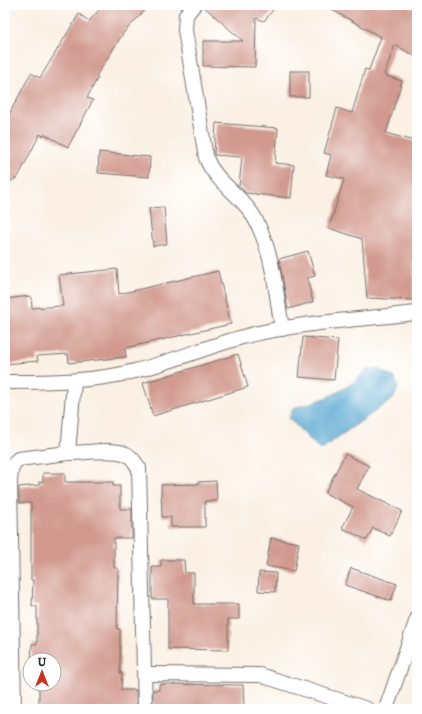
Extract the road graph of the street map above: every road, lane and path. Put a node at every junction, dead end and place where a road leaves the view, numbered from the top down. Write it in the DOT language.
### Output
graph roads {
  1 [pos="194,5"];
  2 [pos="417,313"];
  3 [pos="282,330"];
  4 [pos="74,381"];
  5 [pos="5,382"];
  6 [pos="68,453"];
  7 [pos="417,618"];
  8 [pos="145,674"];
  9 [pos="14,709"];
  10 [pos="145,709"];
  11 [pos="367,709"];
  12 [pos="386,709"];
  1 -- 3 [label="street"];
  2 -- 3 [label="street"];
  3 -- 4 [label="street"];
  4 -- 5 [label="street"];
  4 -- 6 [label="street"];
  6 -- 8 [label="street"];
  6 -- 9 [label="street"];
  7 -- 12 [label="street"];
  8 -- 10 [label="street"];
  8 -- 11 [label="street"];
}
